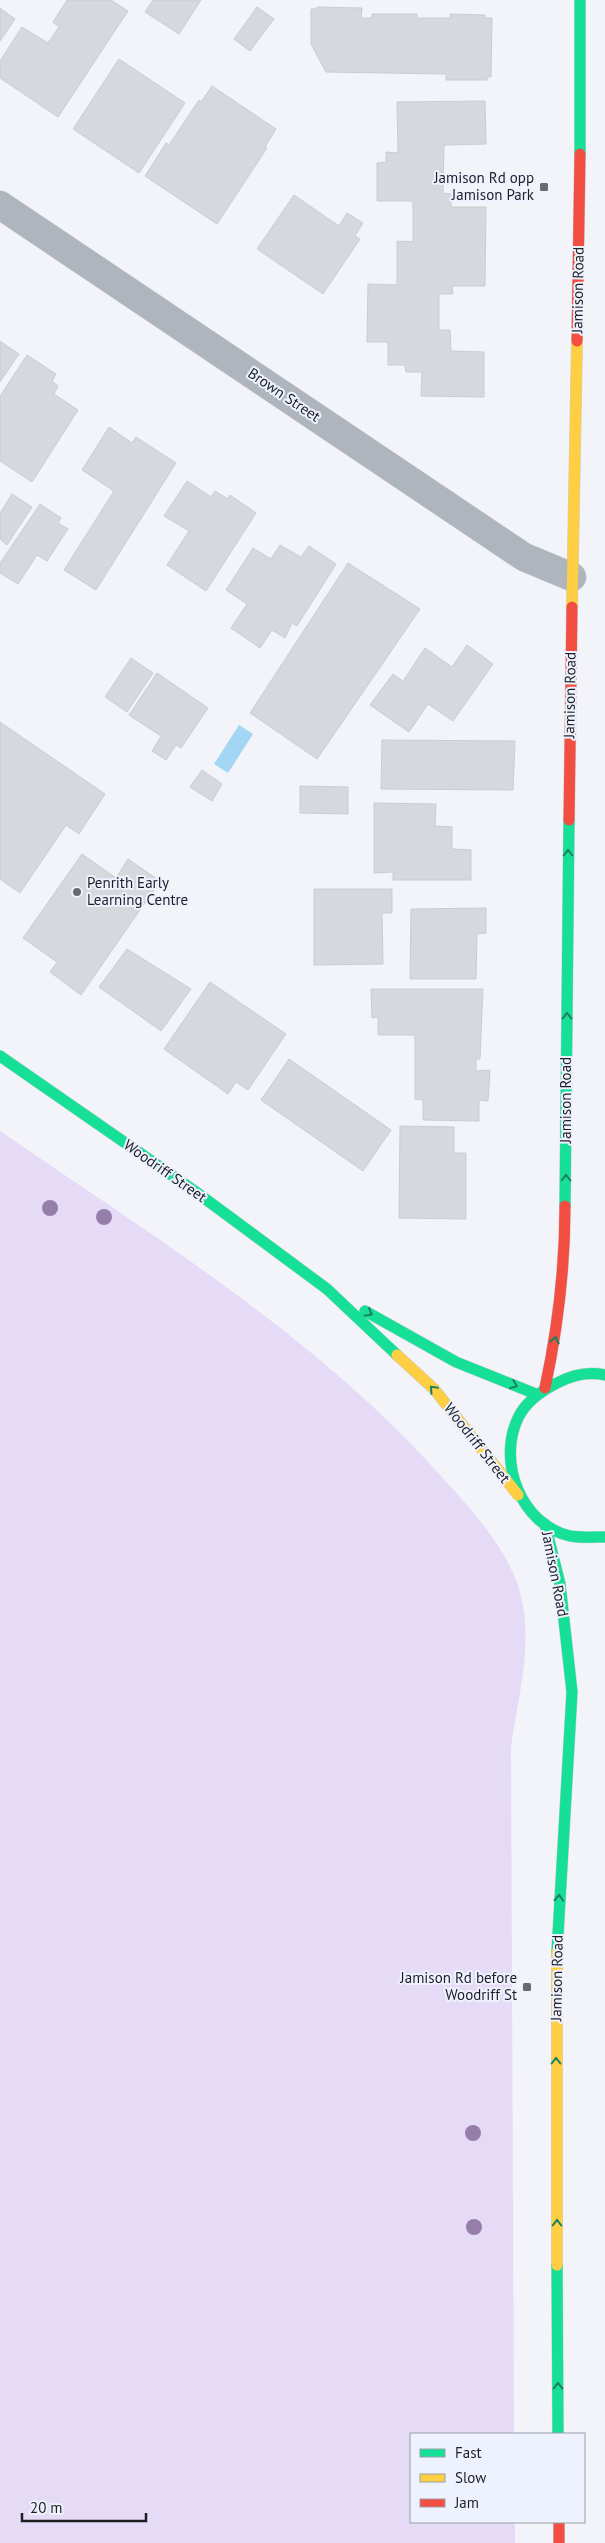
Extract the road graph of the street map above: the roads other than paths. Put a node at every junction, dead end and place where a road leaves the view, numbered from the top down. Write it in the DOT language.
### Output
graph roads {
  1 [pos="580,0"];
  2 [pos="0,205"];
  3 [pos="572,577"];
  4 [pos="0,1056"];
  5 [pos="327,1289"];
  6 [pos="605,1375"];
  7 [pos="540,1391"];
  8 [pos="518,1495"];
  9 [pos="545,1524"];
  10 [pos="605,1537"];
  11 [pos="558,2433"];
  12 [pos="558,2523"];
  13 [pos="559,2543"];
  1 -- 3 [label="main road, Jamison Road"];
  2 -- 3 [label="street, Brown Street"];
  7 -- 3 [label="main road, Jamison Road, one-way"];
  4 -- 5 [label="main road, Woodriff Street"];
  5 -- 7 [label="main road, Woodriff Street, one-way"];
  8 -- 5 [label="main road, Woodriff Street, one-way"];
  6 -- 7 [label="main road"];
  7 -- 8 [label="main road"];
  8 -- 9 [label="main road, Woodriff Street"];
  9 -- 10 [label="main road"];
  11 -- 9 [label="main road, Jamison Road, one-way"];
  12 -- 13 [label="main road"];
}
